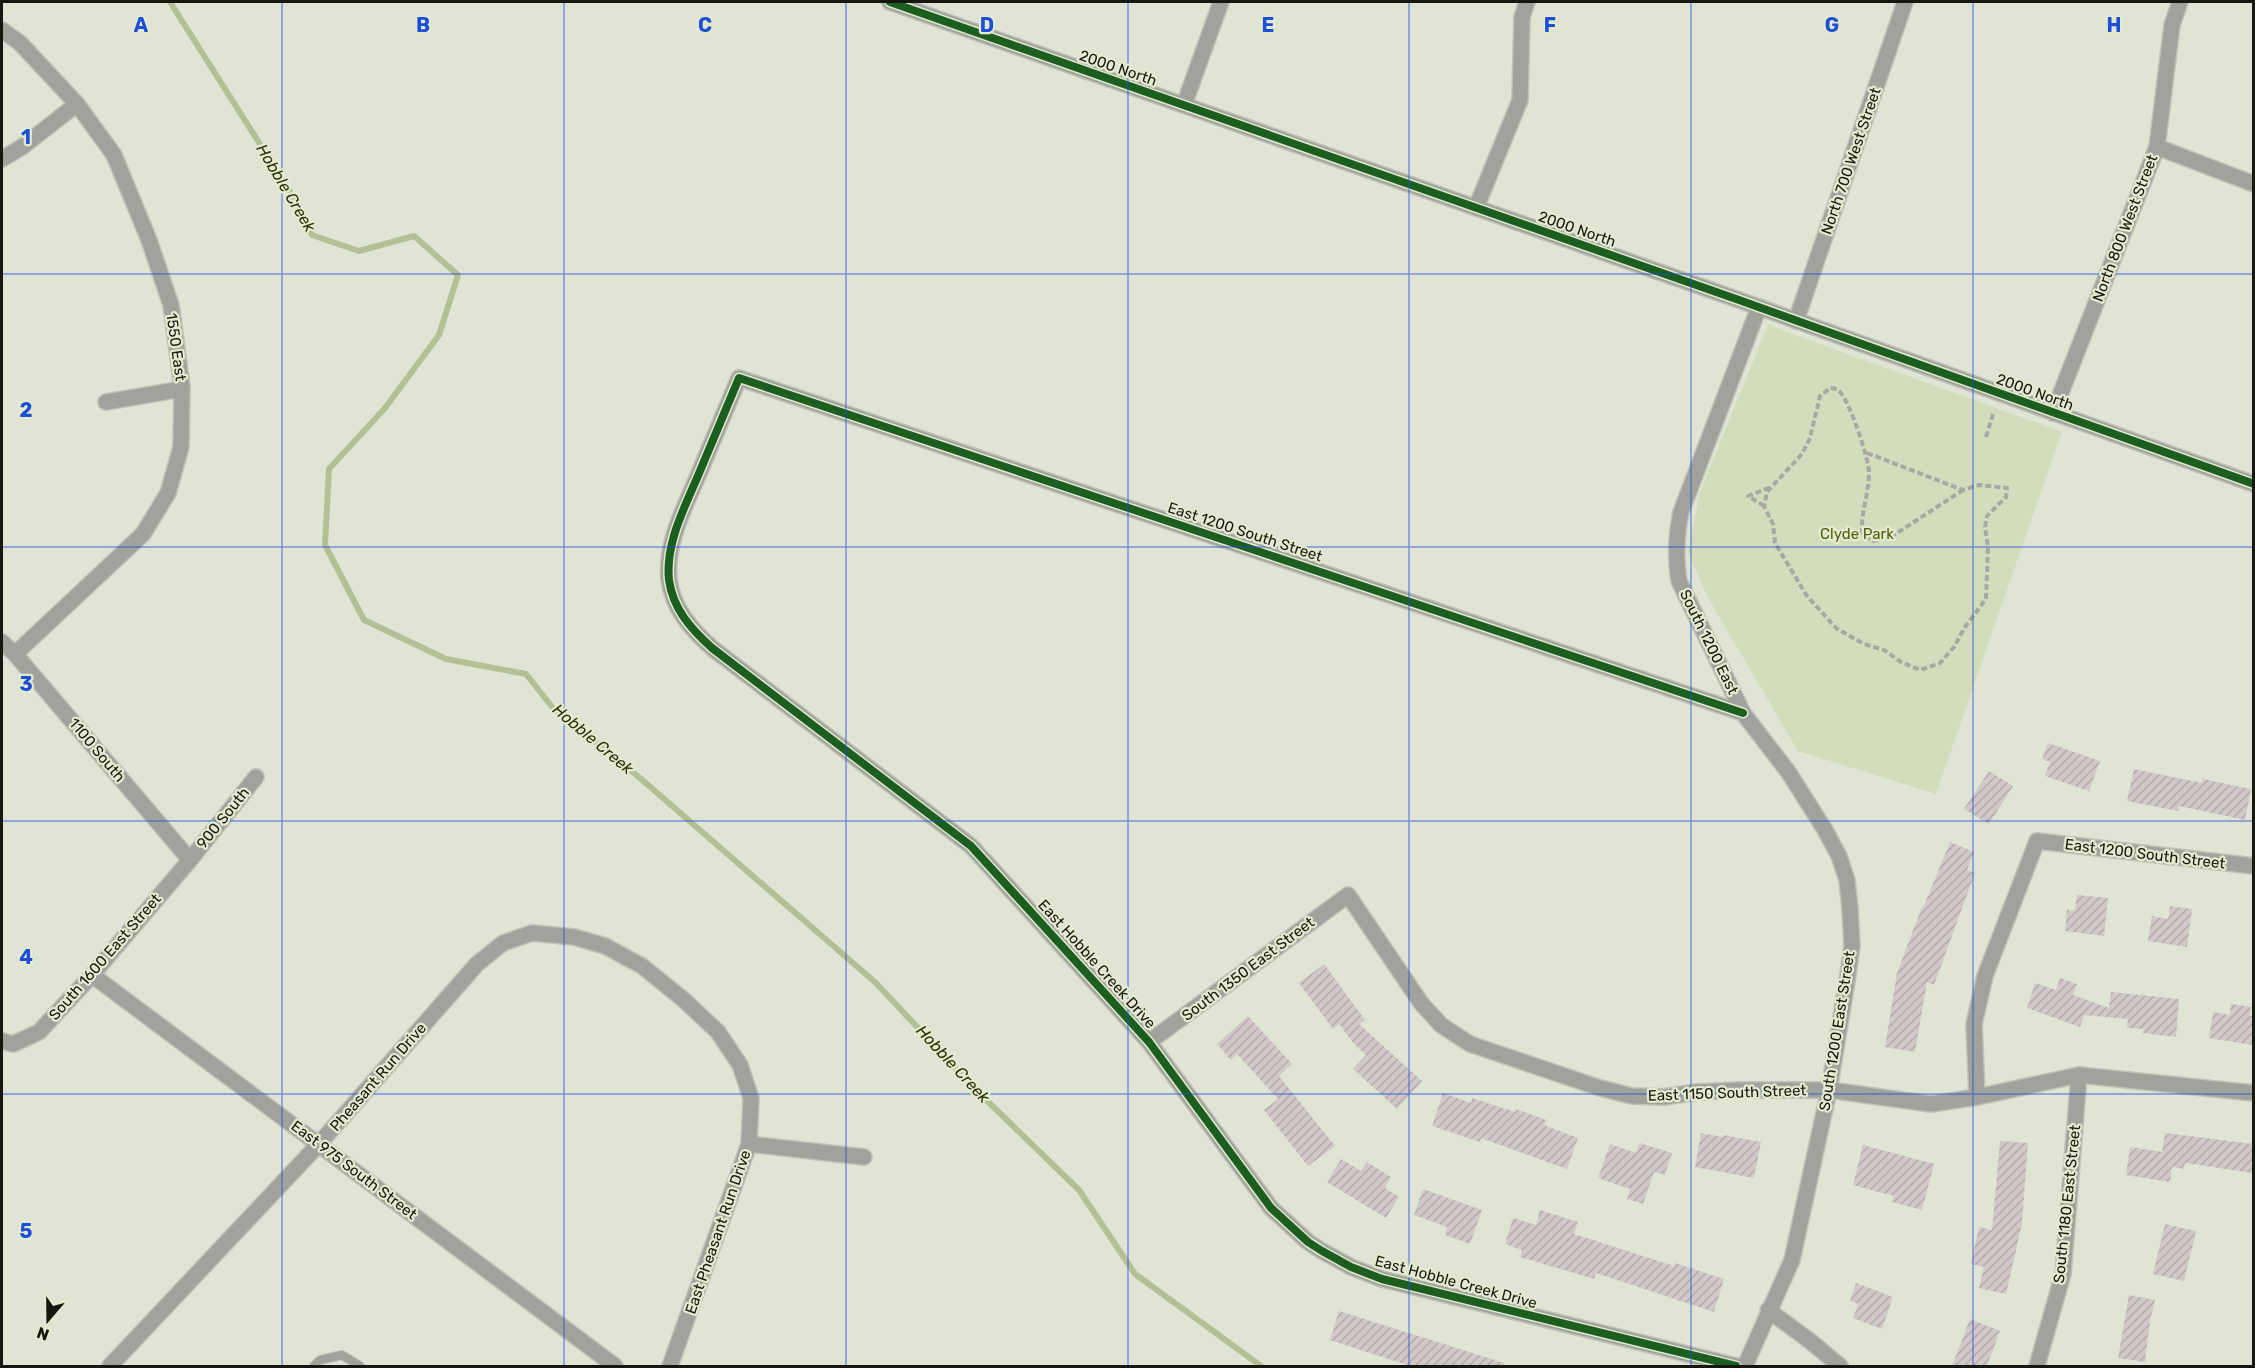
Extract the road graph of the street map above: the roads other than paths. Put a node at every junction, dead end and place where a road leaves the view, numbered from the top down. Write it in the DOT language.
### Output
graph roads {
  1 [pos="890,2"];
  2 [pos="1221,2"];
  3 [pos="1527,2"];
  4 [pos="1905,2"];
  5 [pos="2180,2"];
  6 [pos="2,30"];
  7 [pos="77,104"];
  8 [pos="1184,105"];
  9 [pos="2157,147"];
  10 [pos="2,159"];
  11 [pos="2253,184"];
  12 [pos="1476,208"];
  13 [pos="1759,307"];
  14 [pos="1796,321"];
  15 [pos="739,378"];
  16 [pos="182,389"];
  17 [pos="106,402"];
  18 [pos="2053,413"];
  19 [pos="2253,484"];
  20 [pos="2,642"];
  21 [pos="15,654"];
  22 [pos="1743,713"];
  23 [pos="256,777"];
  24 [pos="190,860"];
  25 [pos="2253,866"];
  26 [pos="1348,895"];
  27 [pos="532,933"];
  28 [pos="92,975"];
  29 [pos="7,1042"];
  30 [pos="1149,1042"];
  31 [pos="2079,1075"];
  32 [pos="1829,1090"];
  33 [pos="2253,1093"];
  34 [pos="1977,1097"];
  35 [pos="319,1144"];
  36 [pos="749,1144"];
  37 [pos="864,1157"];
  38 [pos="1768,1310"];
  39 [pos="110,1366"];
  40 [pos="314,1366"];
  41 [pos="360,1366"];
  42 [pos="615,1366"];
  43 [pos="670,1366"];
  44 [pos="1736,1366"];
  45 [pos="1745,1366"];
  46 [pos="1840,1366"];
  47 [pos="2037,1366"];
  1 -- 8 [label="street, 2000 North"];
  2 -- 8 [label="street"];
  3 -- 12 [label="street"];
  4 -- 14 [label="street, North 700 West Street"];
  5 -- 9 [label="street, North 800 West Street"];
  6 -- 7 [label="street, 1550 East"];
  7 -- 10 [label="street"];
  7 -- 16 [label="street, 1550 East"];
  8 -- 12 [label="street, 2000 North"];
  9 -- 11 [label="street"];
  9 -- 18 [label="street, North 800 West Street"];
  12 -- 13 [label="street, 2000 North"];
  13 -- 14 [label="street, 2000 North"];
  13 -- 22 [label="street, South 1200 East"];
  14 -- 18 [label="street, 2000 North"];
  15 -- 22 [label="street, East 1200 South Street"];
  15 -- 30 [label="street, East Hobble Creek Drive"];
  16 -- 17 [label="street"];
  16 -- 21 [label="street, 1550 East"];
  18 -- 19 [label="street, 2000 North"];
  20 -- 21 [label="street, 1100 South"];
  21 -- 24 [label="street, 1100 South"];
  22 -- 32 [label="street, South 1200 East Street"];
  23 -- 24 [label="street, 900 South"];
  24 -- 28 [label="street, South 1600 East Street"];
  25 -- 34 [label="street, East 1200 South Street"];
  26 -- 30 [label="street, South 1350 East Street"];
  26 -- 32 [label="street, East 1150 South Street"];
  27 -- 35 [label="street, Pheasant Run Drive"];
  27 -- 36 [label="street, East Pheasant Run Drive"];
  28 -- 29 [label="street, South 1600 East Street"];
  28 -- 35 [label="street, East 975 South Street"];
  30 -- 44 [label="street, East Hobble Creek Drive"];
  31 -- 33 [label="street, East 1150 South Street"];
  31 -- 34 [label="street, East 1150 South Street"];
  31 -- 47 [label="street, South 1180 East Street"];
  32 -- 34 [label="street, East 1150 South Street"];
  32 -- 38 [label="street, South 1200 East Street"];
  35 -- 39 [label="street, Pheasant Run Drive"];
  35 -- 42 [label="street, East 975 South Street"];
  36 -- 37 [label="street"];
  36 -- 43 [label="street, East Pheasant Run Drive"];
  38 -- 45 [label="street, South 1200 East Street"];
  38 -- 46 [label="street"];
  40 -- 41 [label="lane"];
}
